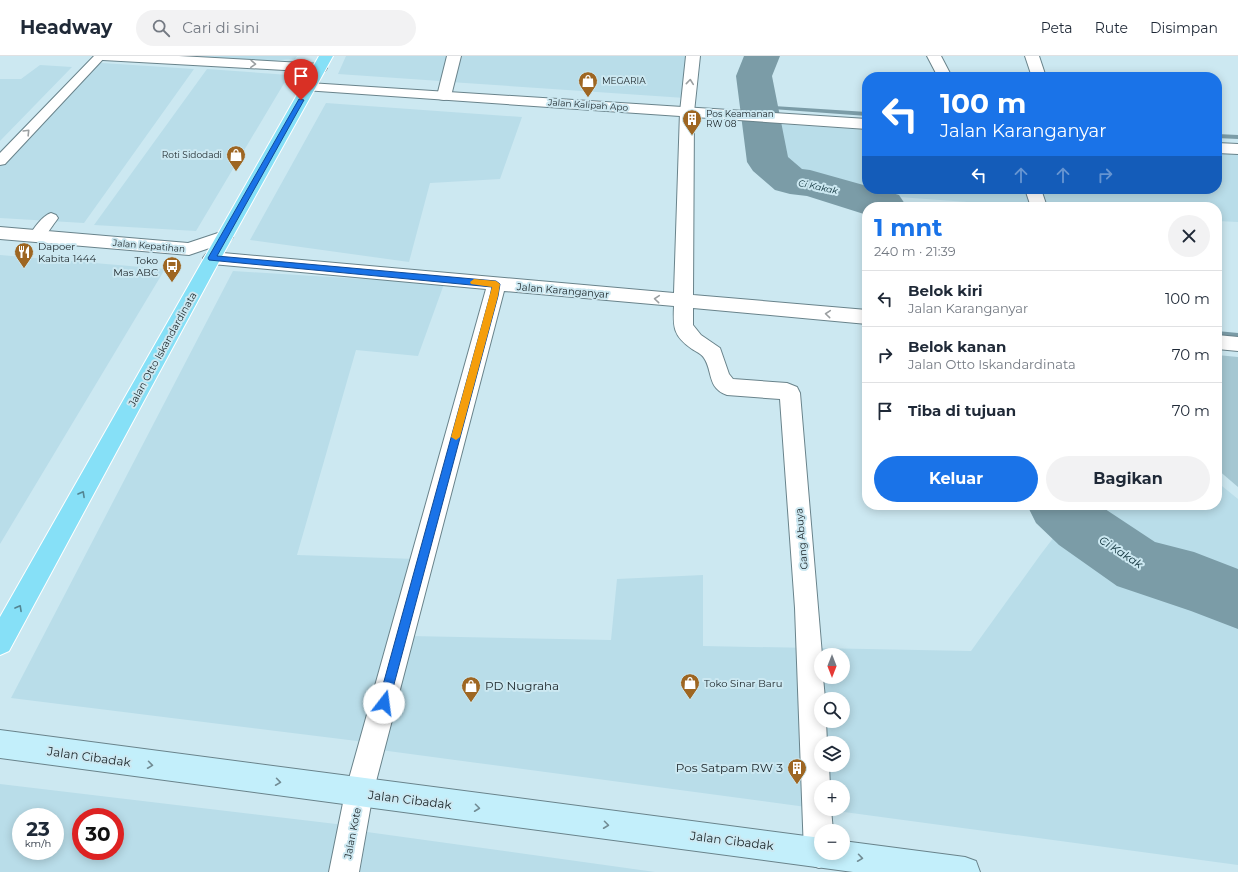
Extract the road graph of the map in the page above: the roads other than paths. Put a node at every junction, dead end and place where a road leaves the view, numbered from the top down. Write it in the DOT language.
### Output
graph roads {
  1 [pos="101,56"];
  2 [pos="454,56"];
  3 [pos="693,56"];
  4 [pos="934,56"];
  5 [pos="1032,56"];
  6 [pos="323,62"];
  7 [pos="942,72"];
  8 [pos="1037,72"];
  9 [pos="309,87"];
  10 [pos="444,96"];
  11 [pos="687,112"];
  12 [pos="862,124"];
  13 [pos="1222,148"];
  14 [pos="1238,149"];
  15 [pos="0,161"];
  16 [pos="51,218"];
  17 [pos="0,233"];
  18 [pos="36,236"];
  19 [pos="224,237"];
  20 [pos="0,240"];
  21 [pos="212,258"];
  22 [pos="496,284"];
  23 [pos="683,301"];
  24 [pos="862,317"];
  25 [pos="1222,342"];
  26 [pos="1238,344"];
  27 [pos="0,642"];
  28 [pos="0,744"];
  29 [pos="359,793"];
  30 [pos="818,824"];
  31 [pos="814,852"];
  32 [pos="850,857"];
  33 [pos="344,872"];
  34 [pos="965,872"];
  1 -- 6 [label="street, one-way"];
  15 -- 1 [label="lane, one-way"];
  2 -- 10 [label="street"];
  11 -- 3 [label="street, one-way"];
  4 -- 7 [label="street"];
  5 -- 8 [label="street"];
  6 -- 9 [label="main road, Jalan Otto Iskandardinata"];
  9 -- 10 [label="street, Jalan Kalipah Apo"];
  9 -- 19 [label="main road, Jalan Otto Iskandardinata"];
  10 -- 11 [label="street, Jalan Kalipah Apo"];
  11 -- 12 [label="street, Jalan Kalipah Apo"];
  11 -- 23 [label="street"];
  13 -- 14 [label="street"];
  16 -- 18 [label="lane"];
  17 -- 18 [label="street, Jalan Kepatihan"];
  18 -- 19 [label="street, Jalan Kepatihan"];
  19 -- 21 [label="main road, Jalan Otto Iskandardinata"];
  20 -- 21 [label="street, Jalan Kepatihan"];
  21 -- 22 [label="street, Jalan Karanganyar"];
  27 -- 21 [label="main road, Jalan Otto Iskandardinata, one-way"];
  23 -- 22 [label="street, Jalan Karanganyar, one-way"];
  22 -- 29 [label="street, Jalan Kote"];
  24 -- 23 [label="street, Jalan Karanganyar, one-way"];
  23 -- 30 [label="street, Gang Abuya"];
  25 -- 26 [label="street"];
  28 -- 29 [label="main road, Jalan Cibadak, one-way"];
  29 -- 31 [label="main road, Jalan Cibadak, one-way"];
  29 -- 33 [label="street, Jalan Kote"];
  32 -- 34 [label="main road, Jalan Cibadak, one-way"];
}
